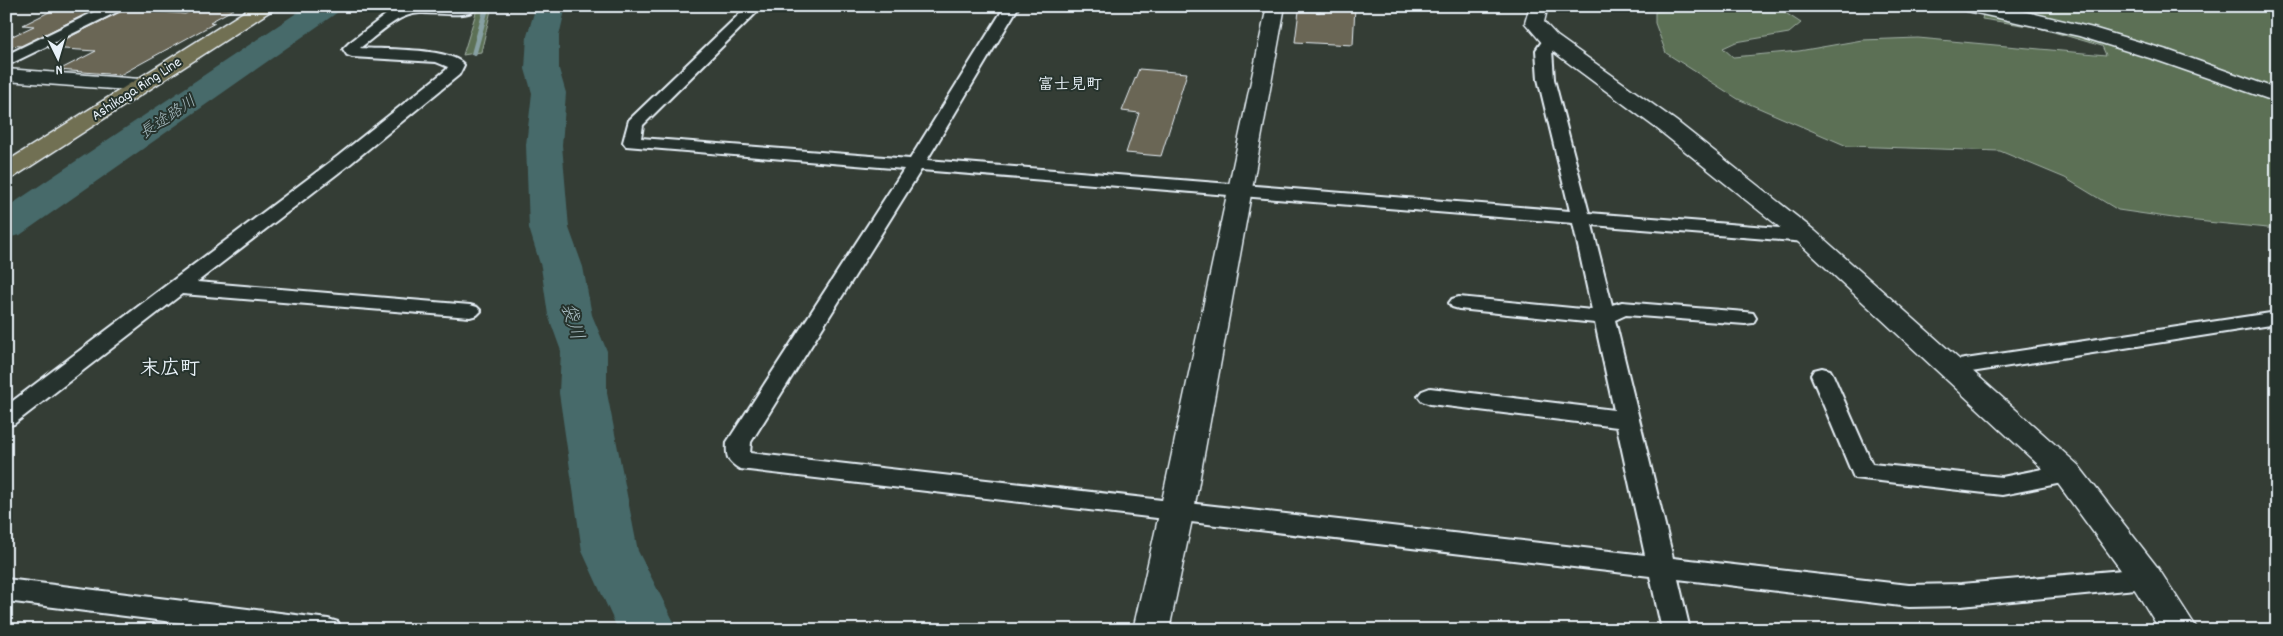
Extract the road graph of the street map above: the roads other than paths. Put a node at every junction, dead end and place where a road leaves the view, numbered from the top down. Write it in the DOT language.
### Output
graph roads {
  1 [pos="118,6"];
  2 [pos="266,6"];
  3 [pos="756,6"];
  4 [pos="1012,6"];
  5 [pos="1276,6"];
  6 [pos="1539,6"];
  7 [pos="1969,6"];
  8 [pos="468,10"];
  9 [pos="1550,40"];
  10 [pos="6,61"];
  11 [pos="6,74"];
  12 [pos="140,85"];
  13 [pos="2277,96"];
  14 [pos="916,164"];
  15 [pos="6,172"];
  16 [pos="1240,191"];
  17 [pos="1581,217"];
  18 [pos="1806,236"];
  19 [pos="178,287"];
  20 [pos="1459,303"];
  21 [pos="470,311"];
  22 [pos="1604,318"];
  23 [pos="1745,318"];
  24 [pos="2277,318"];
  25 [pos="1952,368"];
  26 [pos="1822,375"];
  27 [pos="1430,396"];
  28 [pos="6,418"];
  29 [pos="1628,420"];
  30 [pos="2067,473"];
  31 [pos="1177,510"];
  32 [pos="1663,566"];
  33 [pos="2146,578"];
  34 [pos="6,590"];
  35 [pos="285,627"];
  36 [pos="328,630"];
  37 [pos="1151,630"];
  38 [pos="1676,630"];
  39 [pos="2180,630"];
  1 -- 10 [label="street"];
  2 -- 12 [label="main road, Ashikaga Ring Line"];
  3 -- 14 [label="street"];
  4 -- 14 [label="street"];
  5 -- 16 [label="street"];
  6 -- 9 [label="street"];
  7 -- 13 [label="street"];
  8 -- 19 [label="street"];
  9 -- 17 [label="street"];
  9 -- 18 [label="street"];
  11 -- 12 [label="street"];
  12 -- 15 [label="main road, Ashikaga Ring Line"];
  14 -- 16 [label="street"];
  14 -- 31 [label="street"];
  16 -- 17 [label="street"];
  16 -- 31 [label="street"];
  17 -- 18 [label="street"];
  17 -- 22 [label="street"];
  18 -- 25 [label="street"];
  19 -- 21 [label="street"];
  19 -- 28 [label="street"];
  20 -- 22 [label="street"];
  22 -- 23 [label="street"];
  22 -- 29 [label="street"];
  24 -- 25 [label="street"];
  25 -- 30 [label="street"];
  26 -- 30 [label="street"];
  27 -- 29 [label="street"];
  29 -- 32 [label="street"];
  30 -- 33 [label="street"];
  31 -- 32 [label="street"];
  31 -- 37 [label="street"];
  32 -- 33 [label="street"];
  32 -- 38 [label="street"];
  33 -- 39 [label="street"];
  34 -- 35 [label="street"];
  35 -- 36 [label="street"];
}
